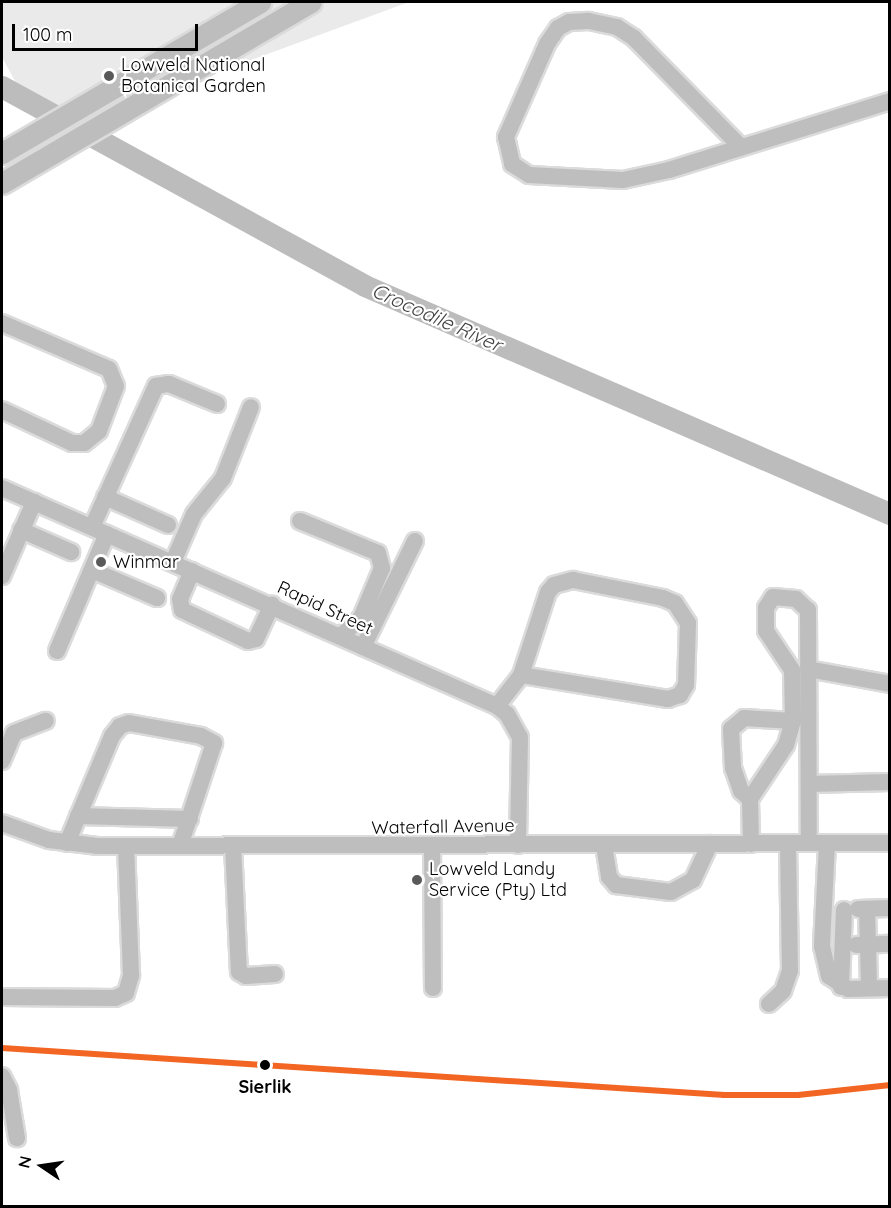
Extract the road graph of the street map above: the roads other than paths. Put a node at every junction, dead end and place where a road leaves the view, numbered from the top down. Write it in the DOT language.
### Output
graph roads {
  1 [pos="260,2"];
  2 [pos="311,2"];
  3 [pos="890,101"];
  4 [pos="741,147"];
  5 [pos="2,153"];
  6 [pos="2,183"];
  7 [pos="2,323"];
  8 [pos="217,404"];
  9 [pos="251,407"];
  10 [pos="2,410"];
  11 [pos="2,488"];
  12 [pos="105,497"];
  13 [pos="34,502"];
  14 [pos="300,521"];
  15 [pos="168,525"];
  16 [pos="21,530"];
  17 [pos="99,531"];
  18 [pos="415,541"];
  19 [pos="71,552"];
  20 [pos="173,562"];
  21 [pos="92,570"];
  22 [pos="192,571"];
  23 [pos="2,576"];
  24 [pos="157,598"];
  25 [pos="272,605"];
  26 [pos="341,636"];
  27 [pos="363,647"];
  28 [pos="57,651"];
  29 [pos="808,669"];
  30 [pos="521,675"];
  31 [pos="890,684"];
  32 [pos="498,706"];
  33 [pos="793,721"];
  34 [pos="46,722"];
  35 [pos="2,761"];
  36 [pos="890,782"];
  37 [pos="809,784"];
  38 [pos="750,799"];
  39 [pos="78,816"];
  40 [pos="190,819"];
  41 [pos="2,823"];
  42 [pos="67,843"];
  43 [pos="788,843"];
  44 [pos="809,843"];
  45 [pos="827,843"];
  46 [pos="890,843"];
  47 [pos="710,844"];
  48 [pos="751,844"];
  49 [pos="518,845"];
  50 [pos="604,845"];
  51 [pos="126,846"];
  52 [pos="180,846"];
  53 [pos="233,846"];
  54 [pos="432,847"];
  55 [pos="890,908"];
  56 [pos="867,909"];
  57 [pos="844,910"];
  58 [pos="824,911"];
  59 [pos="890,944"];
  60 [pos="845,945"];
  61 [pos="867,945"];
  62 [pos="822,946"];
  63 [pos="275,974"];
  64 [pos="841,987"];
  65 [pos="433,988"];
  66 [pos="869,988"];
  67 [pos="890,988"];
  68 [pos="2,997"];
  69 [pos="769,1004"];
  70 [pos="2,1076"];
  71 [pos="17,1138"];
  1 -- 5 [label="main road"];
  2 -- 6 [label="main road"];
  3 -- 4 [label="street"];
  4 -- 4 [label="street"];
  7 -- 10 [label="street"];
  8 -- 12 [label="street"];
  9 -- 20 [label="street"];
  11 -- 13 [label="street, Rapid Street"];
  12 -- 15 [label="street"];
  12 -- 17 [label="street"];
  13 -- 16 [label="street"];
  13 -- 17 [label="street, Rapid Street"];
  14 -- 26 [label="street"];
  16 -- 19 [label="street"];
  16 -- 23 [label="street"];
  17 -- 20 [label="street, Rapid Street"];
  17 -- 21 [label="street"];
  18 -- 27 [label="street"];
  20 -- 22 [label="street, Rapid Street"];
  21 -- 24 [label="street"];
  21 -- 28 [label="street"];
  22 -- 25 [label="street, Rapid Street"];
  22 -- 25 [label="street"];
  25 -- 26 [label="street, Rapid Street"];
  26 -- 27 [label="street, Rapid Street"];
  27 -- 32 [label="street, Rapid Street"];
  29 -- 31 [label="street"];
  29 -- 33 [label="street"];
  29 -- 37 [label="street"];
  30 -- 30 [label="street"];
  30 -- 32 [label="street"];
  32 -- 49 [label="street"];
  33 -- 38 [label="street"];
  33 -- 38 [label="street"];
  34 -- 35 [label="street"];
  36 -- 37 [label="street"];
  37 -- 44 [label="street"];
  38 -- 48 [label="street"];
  39 -- 40 [label="street"];
  39 -- 40 [label="street"];
  39 -- 42 [label="street"];
  40 -- 52 [label="street"];
  41 -- 42 [label="street, Waterfall Avenue"];
  42 -- 51 [label="street, Waterfall Avenue"];
  43 -- 44 [label="street, Waterfall Avenue"];
  43 -- 48 [label="street, Waterfall Avenue"];
  43 -- 69 [label="street"];
  44 -- 45 [label="street, Waterfall Avenue"];
  45 -- 46 [label="street, Waterfall Avenue"];
  45 -- 58 [label="street"];
  47 -- 48 [label="street, Waterfall Avenue"];
  47 -- 50 [label="street, Waterfall Avenue"];
  47 -- 50 [label="street"];
  49 -- 50 [label="street, Waterfall Avenue"];
  49 -- 54 [label="street, Waterfall Avenue"];
  51 -- 52 [label="street, Waterfall Avenue"];
  51 -- 68 [label="street"];
  52 -- 53 [label="street, Waterfall Avenue"];
  53 -- 54 [label="street, Waterfall Avenue"];
  53 -- 63 [label="street"];
  54 -- 65 [label="street"];
  55 -- 56 [label="street"];
  56 -- 57 [label="street"];
  56 -- 61 [label="street"];
  57 -- 58 [label="street"];
  57 -- 60 [label="street"];
  58 -- 62 [label="street"];
  59 -- 61 [label="street"];
  60 -- 61 [label="street"];
  60 -- 62 [label="street"];
  60 -- 64 [label="street"];
  61 -- 66 [label="street"];
  62 -- 64 [label="street"];
  64 -- 66 [label="street"];
  66 -- 67 [label="street"];
  70 -- 71 [label="street"];
}
